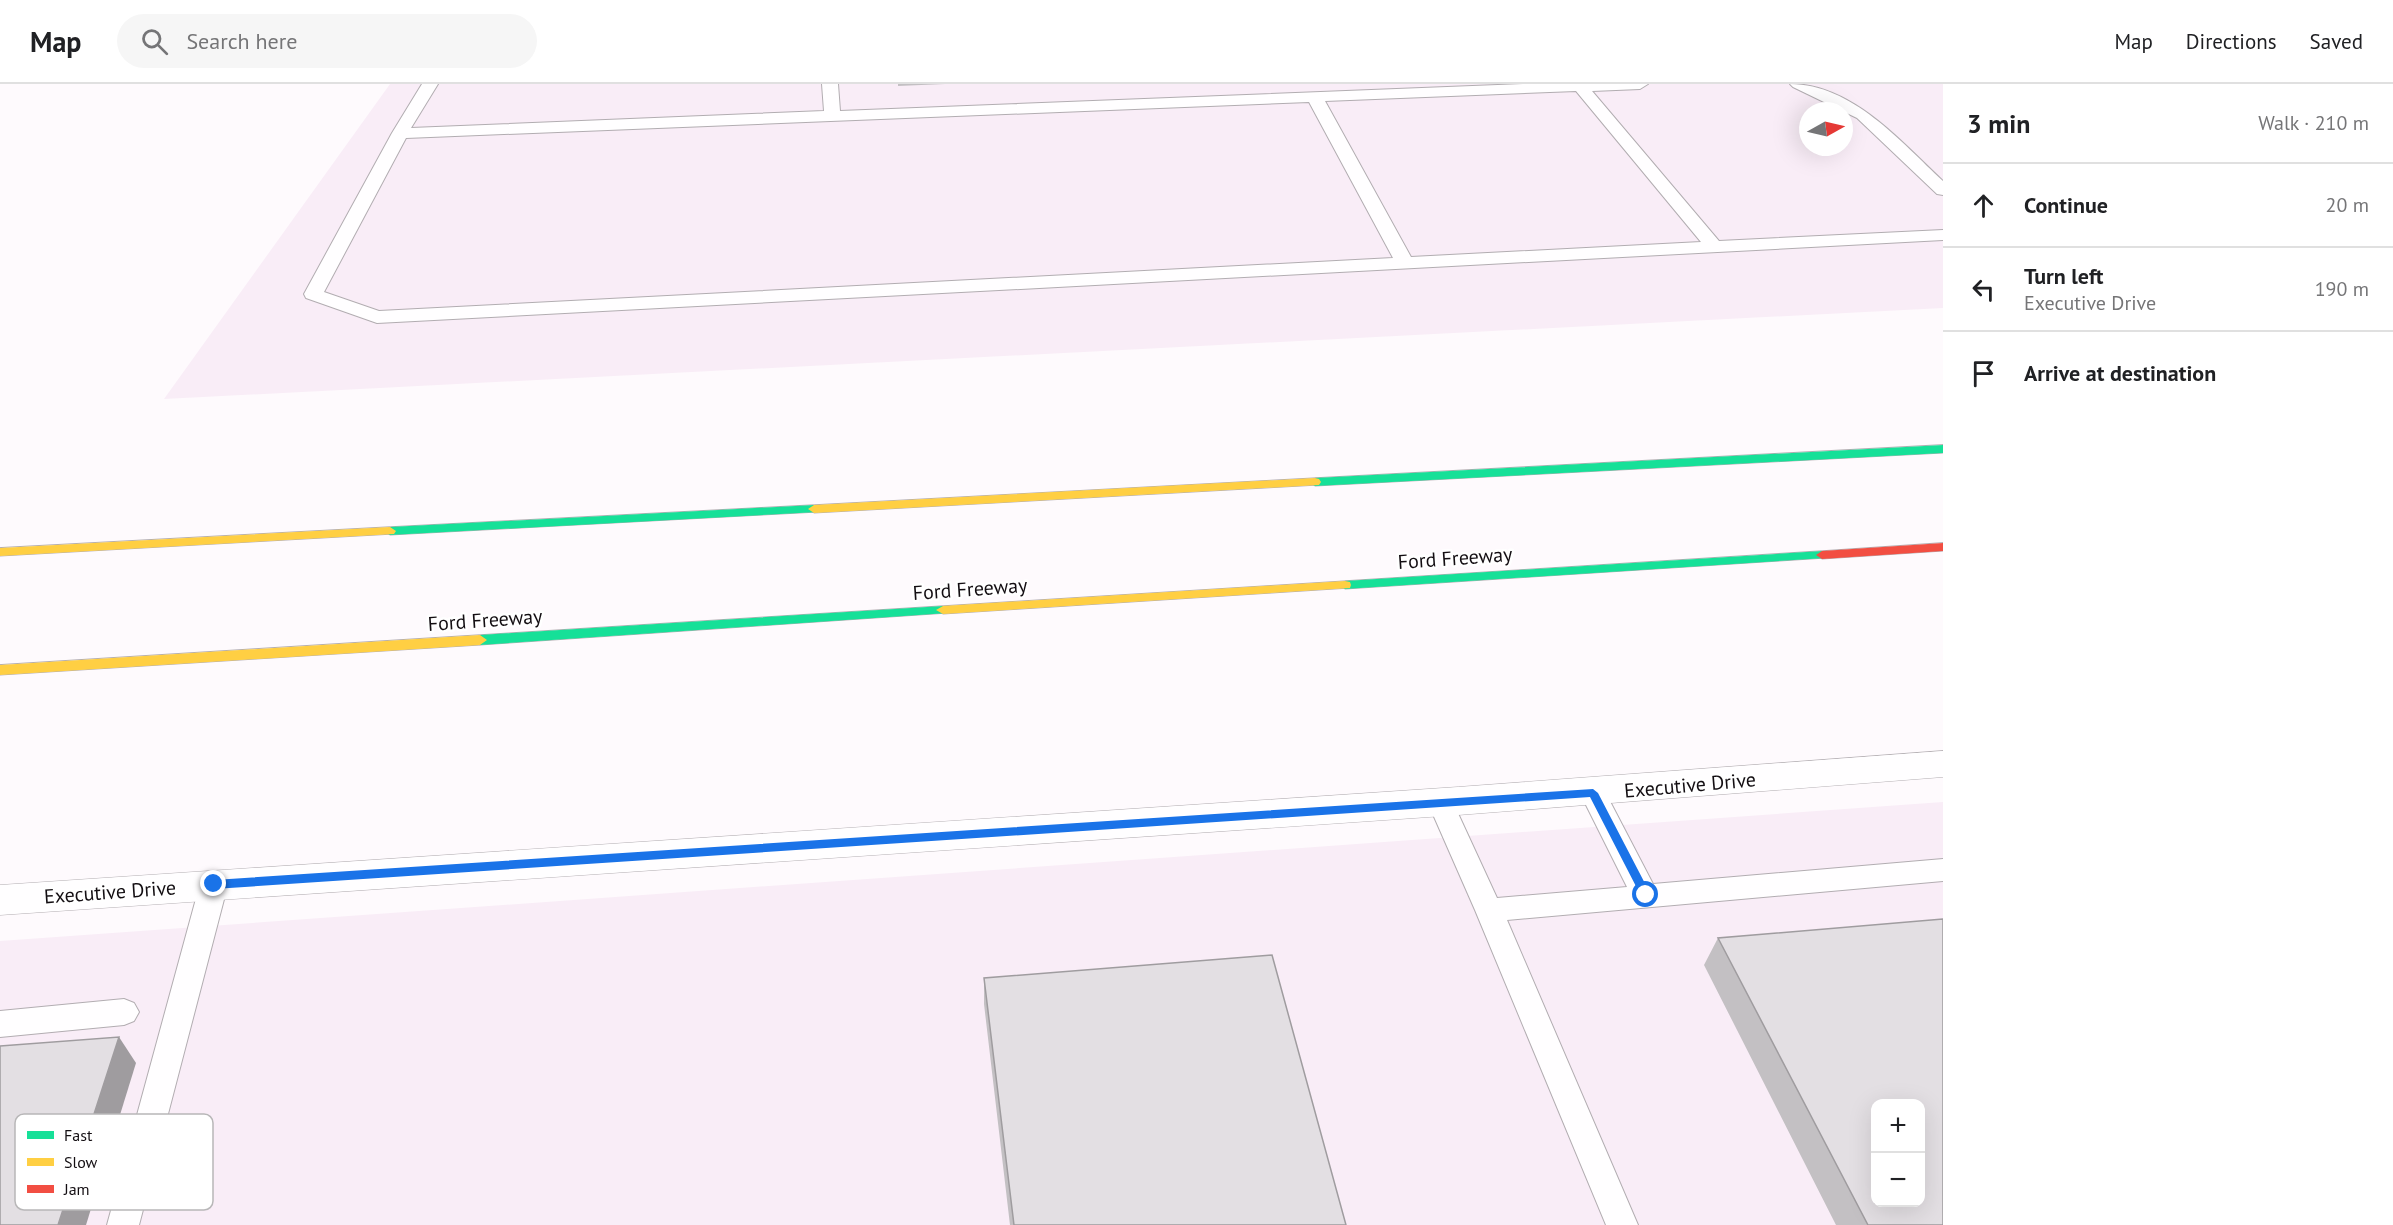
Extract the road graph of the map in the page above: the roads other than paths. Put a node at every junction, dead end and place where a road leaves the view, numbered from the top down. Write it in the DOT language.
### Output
graph roads {
  1 [pos="430,84"];
  2 [pos="830,84"];
  3 [pos="1640,84"];
  4 [pos="1798,84"];
  5 [pos="1581,87"];
  6 [pos="1315,98"];
  7 [pos="832,116"];
  8 [pos="400,133"];
  9 [pos="1943,190"];
  10 [pos="1943,235"];
  11 [pos="1714,247"];
  12 [pos="1405,263"];
  13 [pos="1943,449"];
  14 [pos="1943,547"];
  15 [pos="0,552"];
  16 [pos="0,670"];
  17 [pos="1943,764"];
  18 [pos="1593,793"];
  19 [pos="1441,802"];
  20 [pos="1943,870"];
  21 [pos="214,884"];
  22 [pos="1646,895"];
  23 [pos="0,900"];
  24 [pos="1489,910"];
  25 [pos="124,1012"];
  26 [pos="0,1024"];
  27 [pos="153,1114"];
  28 [pos="127,1210"];
  29 [pos="123,1225"];
  30 [pos="1622,1225"];
  1 -- 8 [label="lane"];
  2 -- 7 [label="lane"];
  3 -- 5 [label="lane"];
  4 -- 9 [label="lane"];
  5 -- 6 [label="lane"];
  5 -- 11 [label="lane"];
  6 -- 7 [label="lane"];
  6 -- 12 [label="lane"];
  7 -- 8 [label="lane"];
  8 -- 12 [label="lane"];
  10 -- 11 [label="lane"];
  11 -- 12 [label="lane"];
  13 -- 15 [label="highway"];
  14 -- 16 [label="highway, Ford Freeway"];
  17 -- 18 [label="street, Executive Drive"];
  18 -- 19 [label="street, Executive Drive"];
  18 -- 22 [label="lane"];
  19 -- 21 [label="street, Executive Drive"];
  19 -- 24 [label="lane"];
  20 -- 22 [label="lane"];
  21 -- 23 [label="street, Executive Drive"];
  21 -- 27 [label="lane"];
  22 -- 24 [label="lane"];
  24 -- 30 [label="lane"];
  25 -- 26 [label="lane"];
  28 -- 29 [label="lane"];
}
